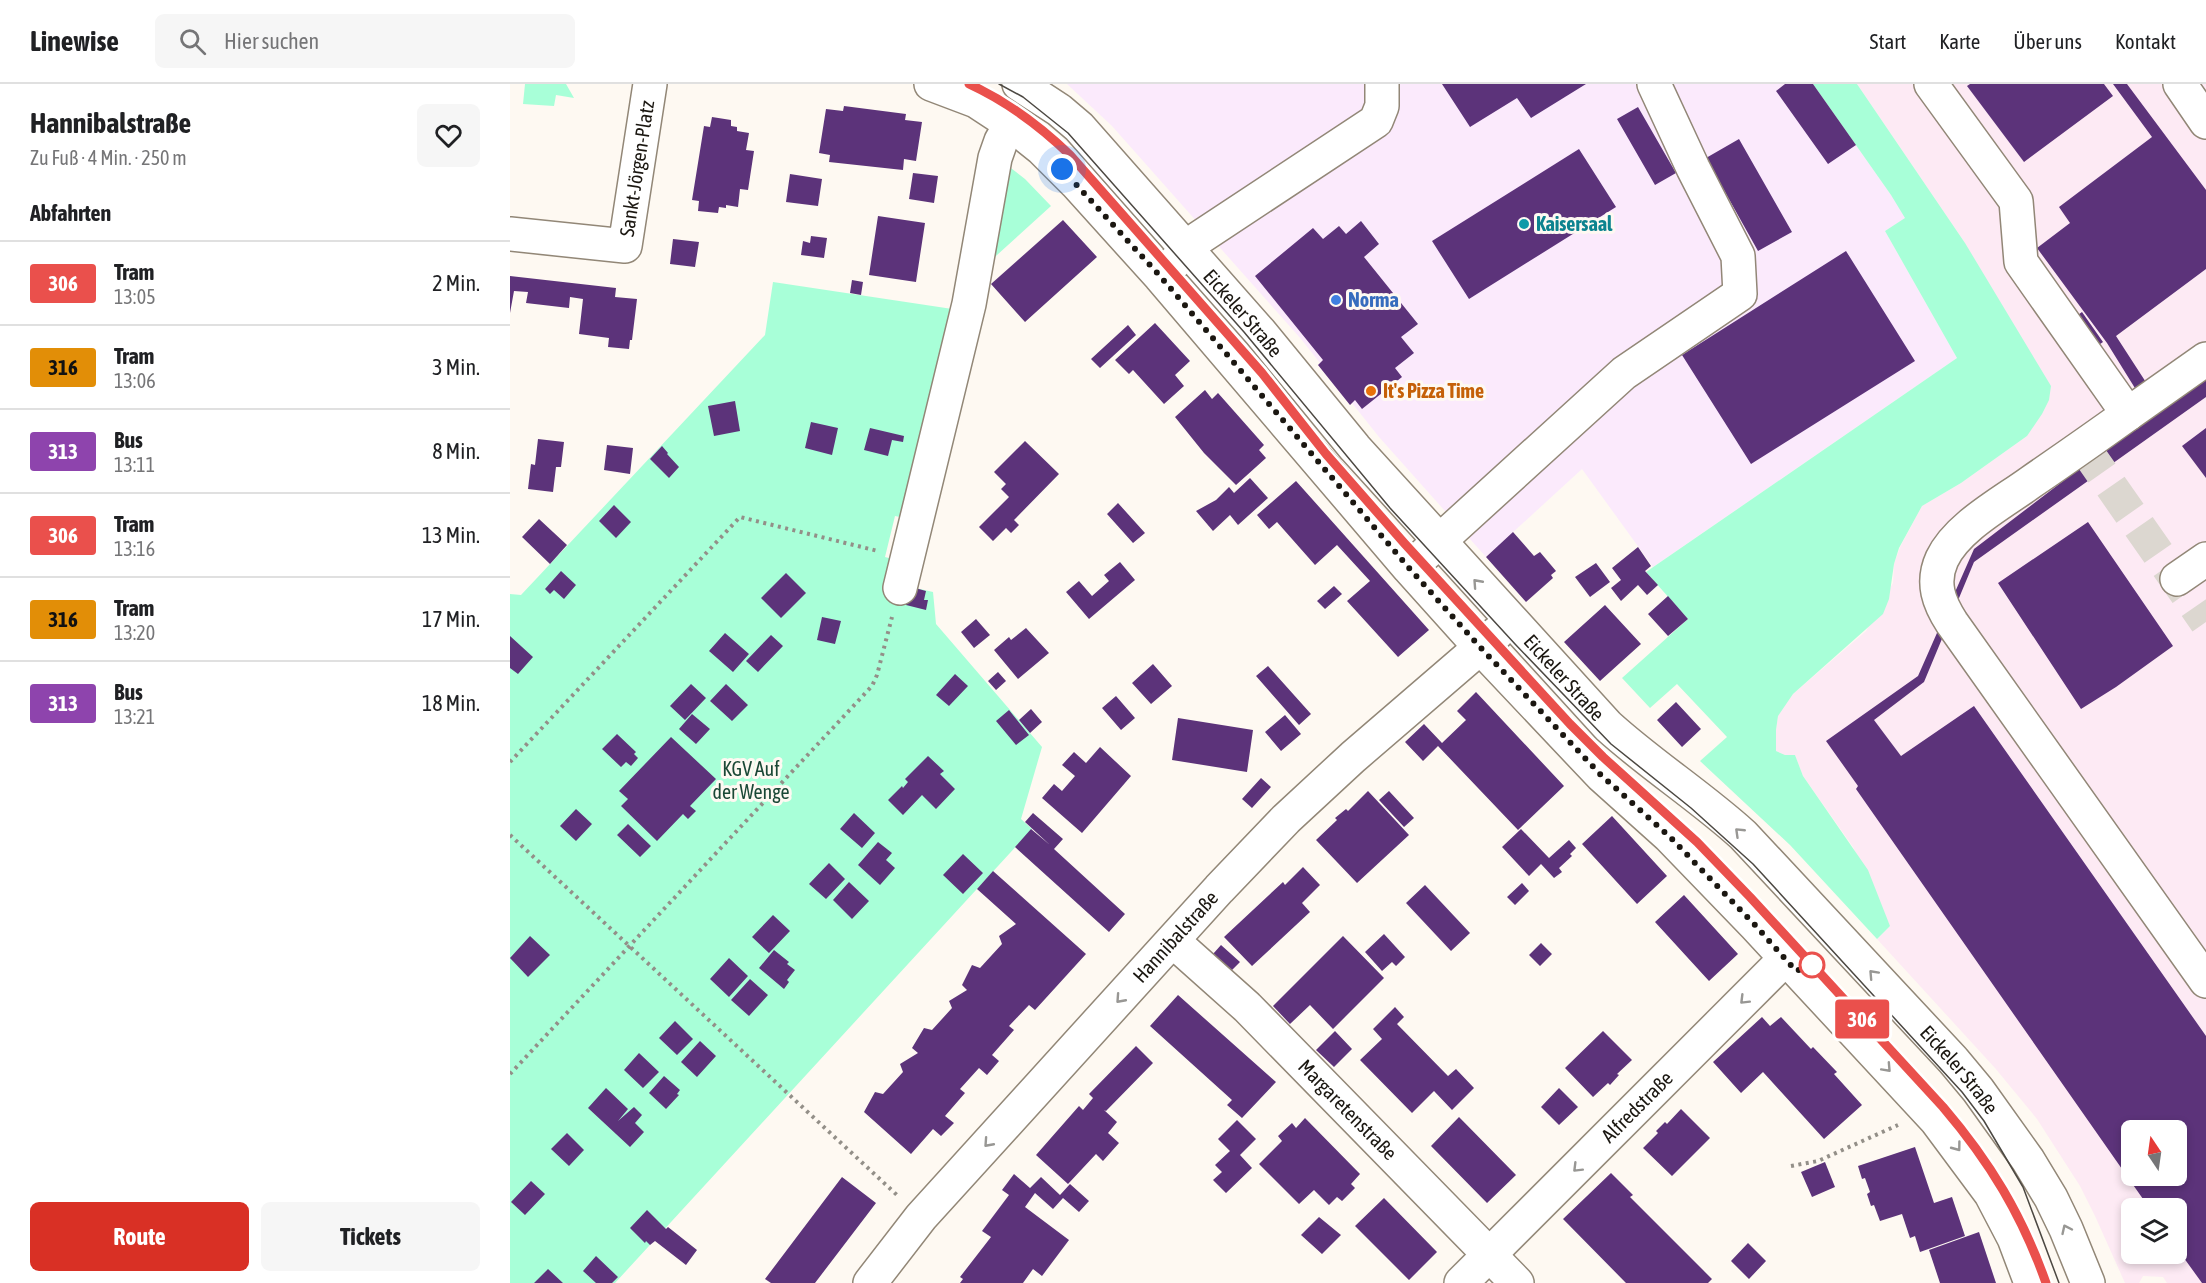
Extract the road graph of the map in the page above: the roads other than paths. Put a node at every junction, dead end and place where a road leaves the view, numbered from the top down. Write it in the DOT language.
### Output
graph roads {
  1 [pos="650,84"];
  2 [pos="931,84"];
  3 [pos="1019,84"];
  4 [pos="1382,84"];
  5 [pos="1654,84"];
  6 [pos="1931,84"];
  7 [pos="2180,84"];
  8 [pos="964,90"];
  9 [pos="2206,122"];
  10 [pos="1011,124"];
  11 [pos="510,234"];
  12 [pos="1188,249"];
  13 [pos="1160,276"];
  14 [pos="2206,359"];
  15 [pos="2128,414"];
  16 [pos="1439,542"];
  17 [pos="2206,559"];
  18 [pos="1409,568"];
  19 [pos="904,573"];
  20 [pos="2177,579"];
  21 [pos="1511,621"];
  22 [pos="1480,647"];
  23 [pos="1173,940"];
  24 [pos="1785,959"];
  25 [pos="2206,981"];
  26 [pos="1490,1256"];
  27 [pos="870,1283"];
  28 [pos="1461,1283"];
  29 [pos="1517,1283"];
  30 [pos="2031,1283"];
  31 [pos="2088,1283"];
  1 -- 11 [label="street, Sankt-Jörgen-Platz"];
  2 -- 8 [label="street, Eickeler Straße"];
  3 -- 12 [label="street, Eickeler Straße"];
  4 -- 12 [label="street"];
  5 -- 16 [label="street"];
  6 -- 15 [label="street"];
  7 -- 9 [label="street"];
  8 -- 10 [label="street, Eickeler Straße"];
  10 -- 13 [label="street, Eickeler Straße"];
  10 -- 19 [label="street"];
  12 -- 13 [label="street"];
  12 -- 16 [label="street, Eickeler Straße"];
  13 -- 18 [label="street, Eickeler Straße"];
  14 -- 15 [label="street"];
  15 -- 25 [label="street"];
  16 -- 18 [label="street"];
  21 -- 16 [label="street, Eickeler Straße, one-way"];
  17 -- 20 [label="street"];
  18 -- 22 [label="street, Eickeler Straße"];
  21 -- 22 [label="street, Hannibalstraße"];
  31 -- 21 [label="street, Eickeler Straße, one-way"];
  22 -- 23 [label="street, Hannibalstraße"];
  22 -- 24 [label="street, Eickeler Straße"];
  23 -- 26 [label="street, Margaretenstraße"];
  23 -- 27 [label="street, Hannibalstraße, one-way"];
  24 -- 26 [label="street, Alfredstraße, one-way"];
  24 -- 30 [label="street, Eickeler Straße, one-way"];
  26 -- 28 [label="street, Alfredstraße"];
  26 -- 29 [label="street, Margaretenstraße"];
}
